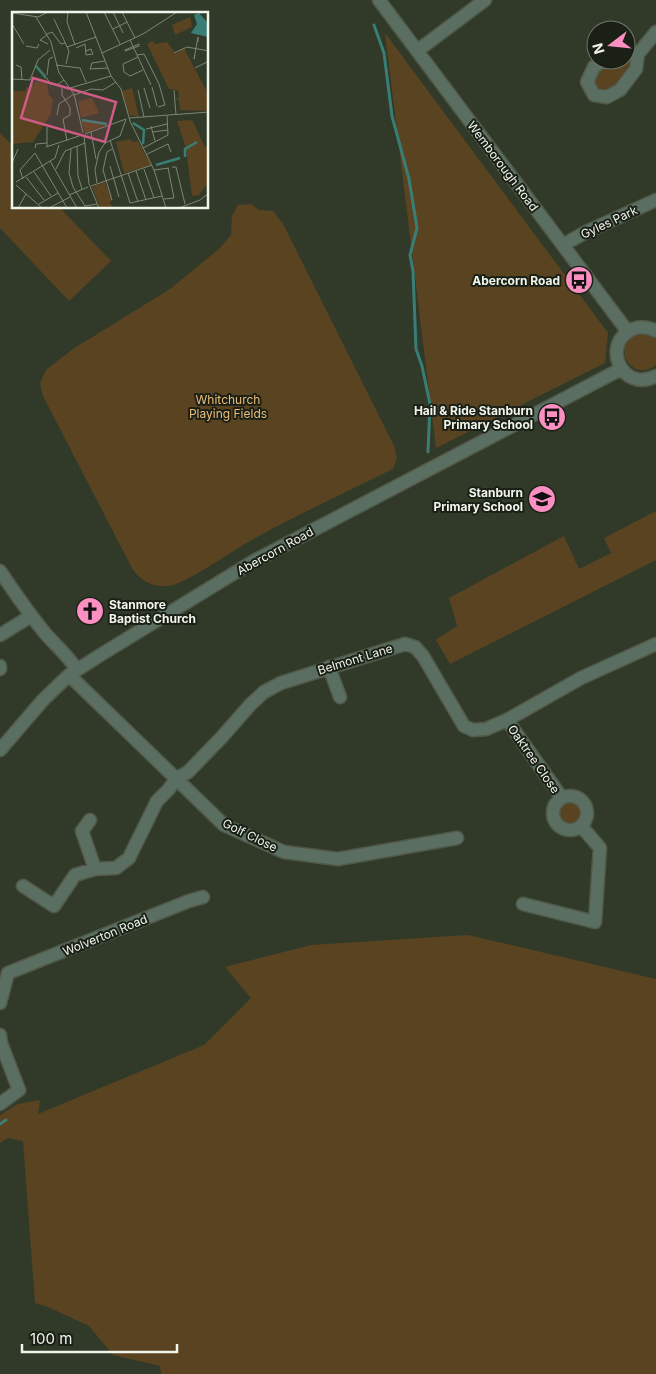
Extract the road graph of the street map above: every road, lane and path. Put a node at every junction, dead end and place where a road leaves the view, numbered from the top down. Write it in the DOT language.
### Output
graph roads {
  1 [pos="379,0"];
  2 [pos="485,0"];
  3 [pos="656,32"];
  4 [pos="636,50"];
  5 [pos="417,51"];
  6 [pos="593,70"];
  7 [pos="635,70"];
  8 [pos="656,200"];
  9 [pos="563,245"];
  10 [pos="656,331"];
  11 [pos="628,332"];
  12 [pos="621,369"];
  13 [pos="656,376"];
  14 [pos="0,572"];
  15 [pos="31,616"];
  16 [pos="0,635"];
  17 [pos="656,644"];
  18 [pos="329,667"];
  19 [pos="73,672"];
  20 [pos="340,697"];
  21 [pos="507,720"];
  22 [pos="0,750"];
  23 [pos="176,779"];
  24 [pos="562,798"];
  25 [pos="90,820"];
  26 [pos="582,827"];
  27 [pos="457,838"];
  28 [pos="95,869"];
  29 [pos="23,886"];
  30 [pos="203,897"];
  31 [pos="523,904"];
  32 [pos="4,970"];
  33 [pos="0,1003"];
  34 [pos="0,1035"];
  35 [pos="0,1104"];
  1 -- 5 [label="street, Wemborough Road"];
  2 -- 5 [label="street"];
  3 -- 4 [label="street"];
  5 -- 9 [label="street, Wemborough Road"];
  6 -- 7 [label="street"];
  8 -- 9 [label="street, Gyles Park"];
  9 -- 11 [label="street, Wemborough Road"];
  10 -- 11 [label="street"];
  11 -- 12 [label="street"];
  12 -- 13 [label="street"];
  12 -- 19 [label="street, Abercorn Road"];
  14 -- 15 [label="street"];
  15 -- 16 [label="street"];
  15 -- 19 [label="street"];
  17 -- 21 [label="street, Belmont Lane"];
  18 -- 20 [label="street"];
  18 -- 21 [label="street, Belmont Lane"];
  18 -- 23 [label="street, Belmont Lane"];
  19 -- 22 [label="street, Abercorn Road"];
  19 -- 23 [label="street"];
  21 -- 24 [label="street, Oaktree Close"];
  23 -- 27 [label="street, Golf Close"];
  23 -- 28 [label="street, Belmont Lane"];
  24 -- 26 [label="street, Oaktree Close"];
  24 -- 26 [label="street, Oaktree Close"];
  25 -- 28 [label="street"];
  26 -- 31 [label="street"];
  28 -- 29 [label="street, Belmont Lane"];
  30 -- 32 [label="street, Wolverton Road"];
  32 -- 33 [label="street, Wolverton Road"];
  34 -- 35 [label="street"];
}
